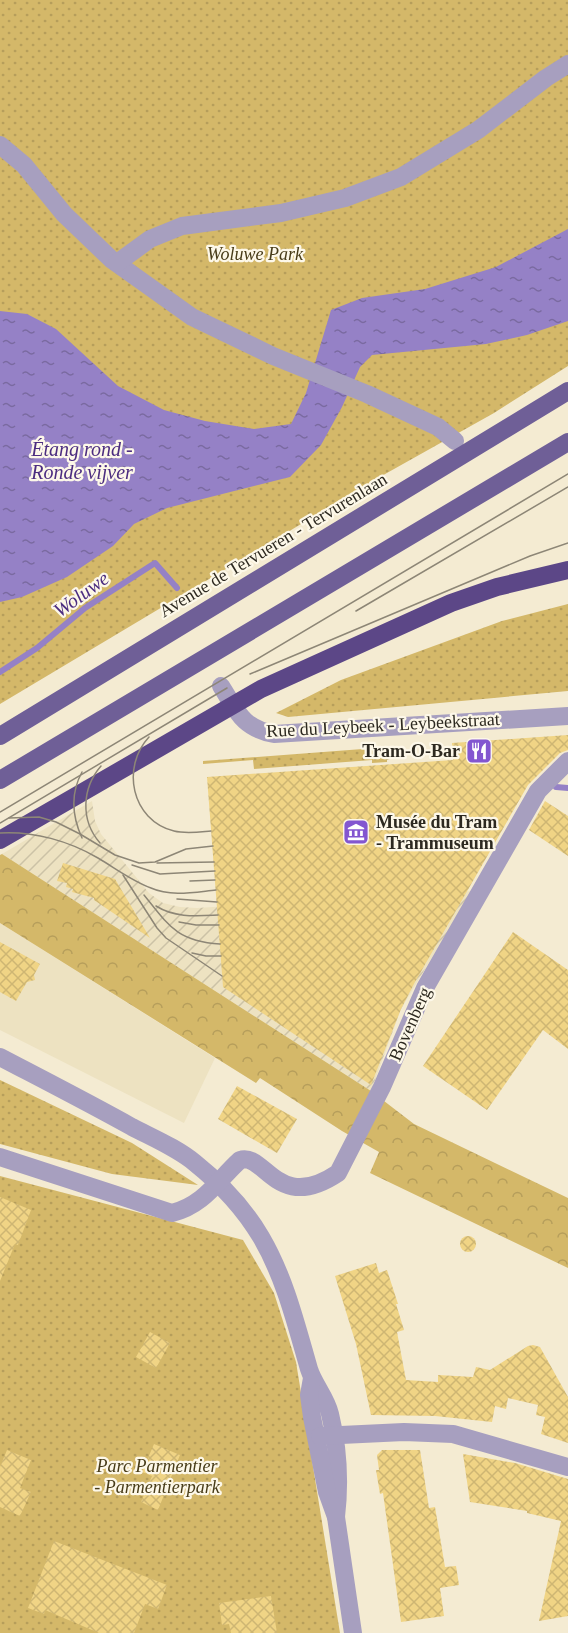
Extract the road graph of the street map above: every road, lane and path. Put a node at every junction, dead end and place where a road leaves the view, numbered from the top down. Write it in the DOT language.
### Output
graph roads {
  1 [pos="568,64"];
  2 [pos="0,145"];
  3 [pos="117,263"];
  4 [pos="568,390"];
  5 [pos="455,441"];
  6 [pos="568,442"];
  7 [pos="568,570"];
  8 [pos="221,686"];
  9 [pos="232,705"];
  10 [pos="568,716"];
  11 [pos="0,736"];
  12 [pos="568,761"];
  13 [pos="0,780"];
  14 [pos="0,840"];
  15 [pos="0,1057"];
  16 [pos="0,1157"];
  17 [pos="217,1184"];
  18 [pos="324,1436"];
  19 [pos="568,1467"];
  20 [pos="353,1633"];
  1 -- 3 [label="street"];
  2 -- 3 [label="street"];
  3 -- 5 [label="street"];
  4 -- 11 [label="main road, Avenue de Tervueren - Tervurenlaan"];
  6 -- 13 [label="main road"];
  7 -- 9 [label="highway"];
  8 -- 9 [label="street, Rue du Leybeek - Leybeekstraat"];
  9 -- 10 [label="street, Rue du Leybeek - Leybeekstraat"];
  9 -- 14 [label="highway"];
  12 -- 17 [label="street, Bovenberg"];
  15 -- 17 [label="street"];
  16 -- 17 [label="street"];
  17 -- 18 [label="street"];
  18 -- 19 [label="street"];
  18 -- 20 [label="street"];
}
